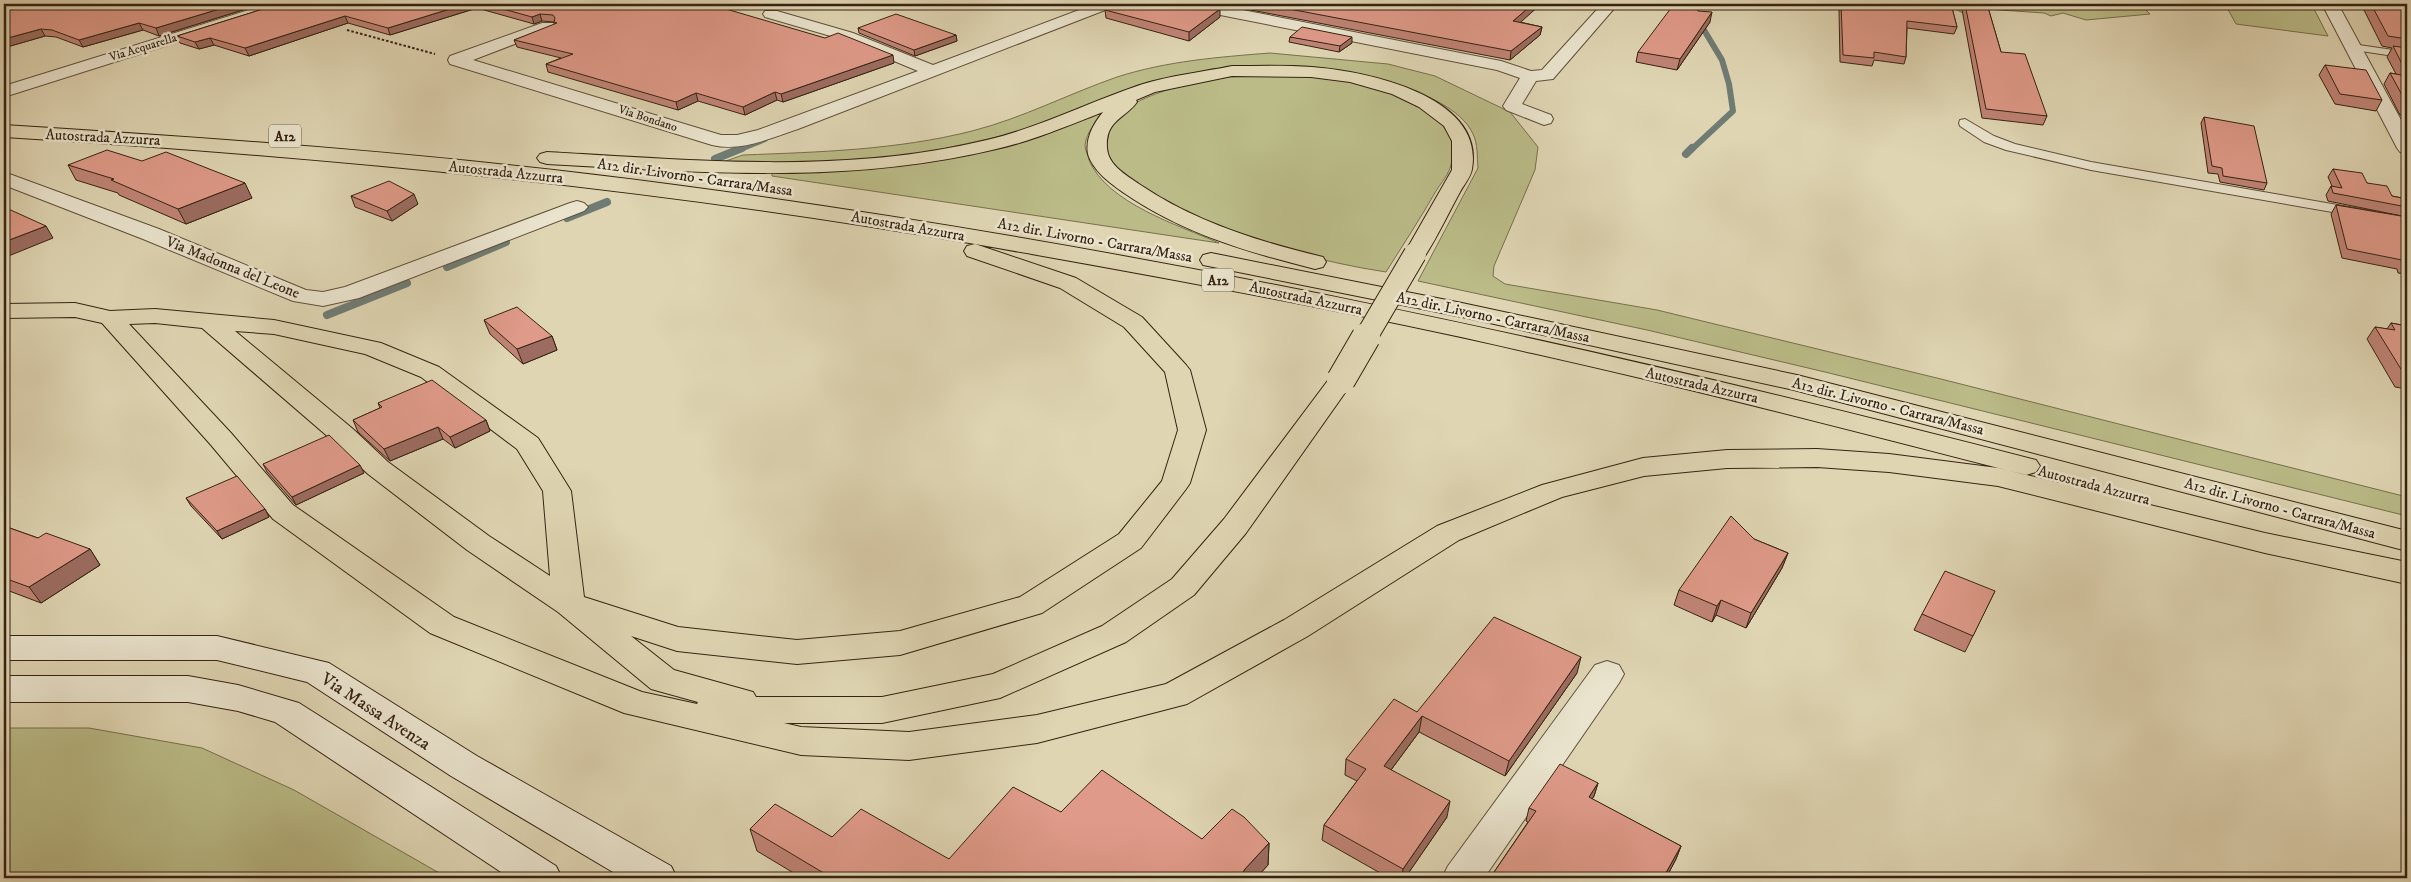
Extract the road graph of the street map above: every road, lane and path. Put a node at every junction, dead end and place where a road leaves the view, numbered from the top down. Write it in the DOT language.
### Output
graph roads {
  1 [pos="283,4"];
  2 [pos="1108,4"];
  3 [pos="1190,4"];
  4 [pos="1610,4"];
  5 [pos="2330,4"];
  6 [pos="771,14"];
  7 [pos="548,26"];
  8 [pos="346,30"];
  9 [pos="2352,47"];
  10 [pos="2407,55"];
  11 [pos="456,60"];
  12 [pos="932,70"];
  13 [pos="1530,76"];
  14 [pos="1150,88"];
  15 [pos="4,92"];
  16 [pos="4,118"];
  17 [pos="1544,119"];
  18 [pos="1965,123"];
  19 [pos="4,131"];
  20 [pos="2407,148"];
  21 [pos="565,160"];
  22 [pos="4,178"];
  23 [pos="745,202"];
  24 [pos="577,207"];
  25 [pos="2407,221"];
  26 [pos="4,311"];
  27 [pos="110,318"];
  28 [pos="208,321"];
  29 [pos="1797,383"];
  30 [pos="2407,541"];
  31 [pos="2407,571"];
  32 [pos="569,604"];
  33 [pos="4,648"];
  34 [pos="1607,674"];
  35 [pos="4,689"];
  36 [pos="657,710"];
  37 [pos="776,710"];
  38 [pos="542,878"];
  39 [pos="657,878"];
  40 [pos="1462,878"];
  1 -- 15 [label="street, Via Acquarella"];
  2 -- 12 [label="street, Via Bondano"];
  3 -- 13 [label="street"];
  4 -- 13 [label="street"];
  5 -- 9 [label="street"];
  6 -- 12 [label="street"];
  7 -- 11 [label="street"];
  8 -- 11 [label="path"];
  9 -- 10 [label="lane"];
  9 -- 20 [label="street"];
  11 -- 12 [label="street, Via Bondano"];
  13 -- 17 [label="street"];
  14 -- 21 [label="highway"];
  14 -- 29 [label="highway"];
  14 -- 37 [label="highway, bridge"];
  16 -- 21 [label="highway, Autostrada Azzurra / A12"];
  18 -- 25 [label="lane"];
  19 -- 23 [label="highway, Autostrada Azzurra / A12"];
  21 -- 29 [label="highway, A12 dir. Livorno - Carrara/Massa / A12"];
  22 -- 24 [label="street, Via Madonna del Leone"];
  23 -- 31 [label="highway, Autostrada Azzurra / A12"];
  23 -- 32 [label="highway"];
  26 -- 27 [label="highway"];
  27 -- 28 [label="highway"];
  27 -- 36 [label="highway"];
  28 -- 32 [label="highway"];
  28 -- 32 [label="highway"];
  29 -- 30 [label="highway, A12 dir. Livorno - Carrara/Massa / A12"];
  31 -- 36 [label="highway"];
  32 -- 37 [label="highway"];
  33 -- 39 [label="street, Via Massa Avenza"];
  34 -- 40 [label="street"];
  35 -- 38 [label="street"];
  36 -- 37 [label="highway"];
}
